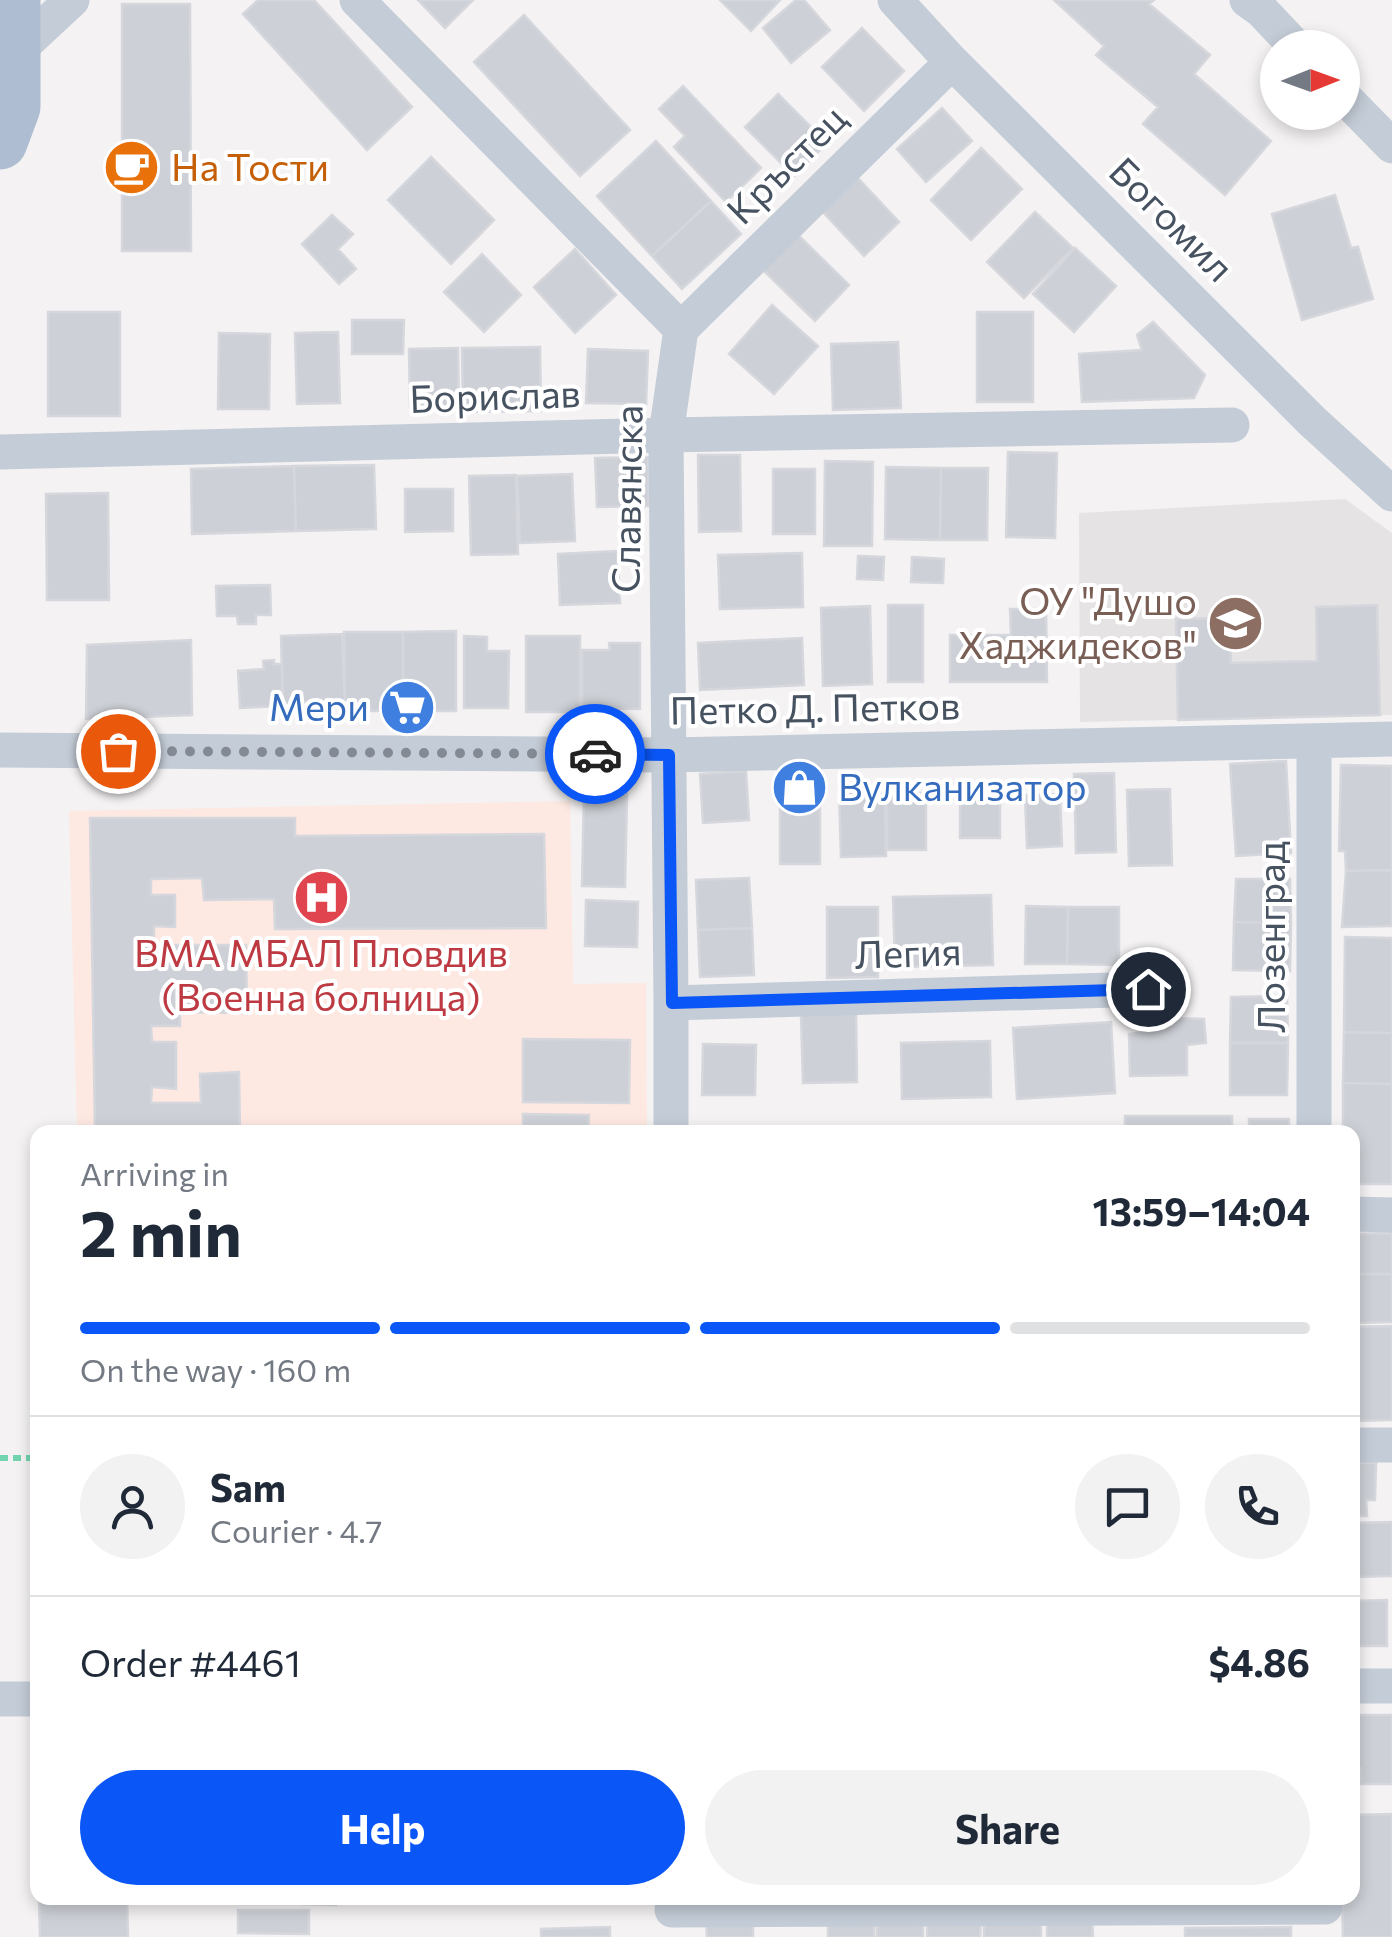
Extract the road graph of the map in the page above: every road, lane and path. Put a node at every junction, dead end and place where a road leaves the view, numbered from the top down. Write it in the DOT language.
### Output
graph roads {
  1 [pos="13,0"];
  2 [pos="72,0"];
  3 [pos="357,0"];
  4 [pos="895,0"];
  5 [pos="1247,0"];
  6 [pos="1280,30"];
  7 [pos="14,54"];
  8 [pos="952,62"];
  9 [pos="1360,113"];
  10 [pos="0,142"];
  11 [pos="1392,146"];
  12 [pos="681,329"];
  13 [pos="1232,426"];
  14 [pos="666,434"];
  15 [pos="0,452"];
  16 [pos="1392,494"];
  17 [pos="1392,739"];
  18 [pos="1314,742"];
  19 [pos="0,750"];
  20 [pos="669,755"];
  21 [pos="1148,989"];
  22 [pos="672,1003"];
  23 [pos="670,1125"];
  24 [pos="1314,1125"];
  25 [pos="1360,1214"];
  26 [pos="1392,1215"];
  27 [pos="1360,1445"];
  28 [pos="1392,1445"];
  29 [pos="0,1458"];
  30 [pos="30,1458"];
  31 [pos="1360,1686"];
  32 [pos="1392,1686"];
  33 [pos="0,1699"];
  34 [pos="30,1699"];
  35 [pos="1326,1914"];
  36 [pos="672,1915"];
  1 -- 7 [label="main road"];
  2 -- 7 [label="street"];
  3 -- 12 [label="street"];
  4 -- 8 [label="street, Богомил"];
  5 -- 6 [label="street"];
  7 -- 10 [label="main road"];
  8 -- 12 [label="street, Кръстец"];
  8 -- 16 [label="street, Богомил"];
  9 -- 11 [label="street"];
  12 -- 14 [label="street, Славянска"];
  13 -- 14 [label="street, Борислав"];
  14 -- 15 [label="street, Борислав"];
  14 -- 20 [label="street, Славянска"];
  17 -- 18 [label="street, Петко Д. Петков"];
  18 -- 20 [label="street, Петко Д. Петков"];
  18 -- 24 [label="street, Лозенград"];
  19 -- 20 [label="street, Петко Д. Петков"];
  20 -- 22 [label="street, Славянска"];
  21 -- 22 [label="street, Легия"];
  22 -- 23 [label="street, Славянска"];
  25 -- 26 [label="street"];
  27 -- 28 [label="street"];
  29 -- 30 [label="path"];
  31 -- 32 [label="street"];
  33 -- 34 [label="street"];
  35 -- 36 [label="street"];
}
